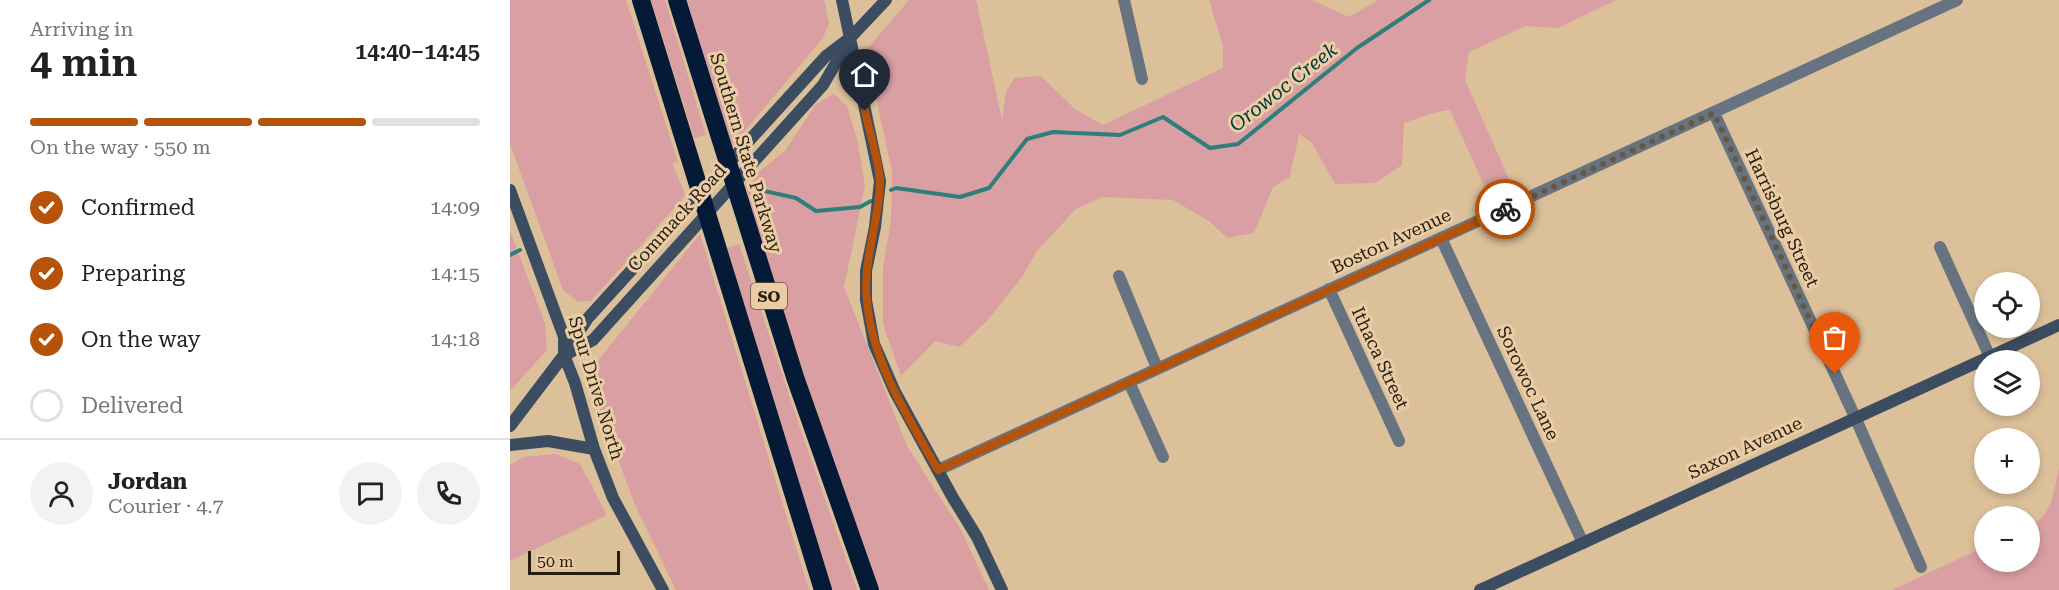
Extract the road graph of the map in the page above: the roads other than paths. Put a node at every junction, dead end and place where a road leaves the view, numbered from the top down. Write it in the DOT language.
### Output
graph roads {
  1 [pos="641,0"];
  2 [pos="677,0"];
  3 [pos="842,0"];
  4 [pos="886,0"];
  5 [pos="1124,0"];
  6 [pos="1957,0"];
  7 [pos="850,37"];
  8 [pos="1143,79"];
  9 [pos="1714,113"];
  10 [pos="510,190"];
  11 [pos="1441,238"];
  12 [pos="1940,247"];
  13 [pos="1119,276"];
  14 [pos="1329,289"];
  15 [pos="2059,325"];
  16 [pos="1987,350"];
  17 [pos="2005,350"];
  18 [pos="564,356"];
  19 [pos="1974,364"];
  20 [pos="1157,368"];
  21 [pos="1129,382"];
  22 [pos="1855,417"];
  23 [pos="510,426"];
  24 [pos="1399,441"];
  25 [pos="510,445"];
  26 [pos="594,449"];
  27 [pos="1164,457"];
  28 [pos="938,470"];
  29 [pos="1583,543"];
  30 [pos="1921,567"];
  31 [pos="663,590"];
  32 [pos="823,590"];
  33 [pos="870,590"];
  34 [pos="1002,590"];
  35 [pos="1480,590"];
  1 -- 32 [label="highway, SO"];
  2 -- 33 [label="highway, Southern State Parkway / SO"];
  3 -- 7 [label="street"];
  4 -- 7 [label="street, Commack Road"];
  5 -- 8 [label="street"];
  6 -- 9 [label="street, Boston Avenue"];
  7 -- 18 [label="street, Commack Road"];
  7 -- 18 [label="street, Commack Road"];
  7 -- 28 [label="street"];
  9 -- 11 [label="street, Boston Avenue"];
  9 -- 22 [label="street, Harrisburg Street"];
  10 -- 18 [label="street, Spur Drive North"];
  11 -- 14 [label="street, Boston Avenue"];
  11 -- 29 [label="street, Sorowoc Lane"];
  12 -- 16 [label="street"];
  13 -- 20 [label="street"];
  14 -- 20 [label="street, Boston Avenue"];
  14 -- 24 [label="street, Ithaca Street"];
  15 -- 17 [label="street, Saxon Avenue"];
  18 -- 23 [label="street, Commack Road"];
  18 -- 26 [label="street, Spur Drive North"];
  19 -- 22 [label="street, Saxon Avenue"];
  20 -- 21 [label="street, Boston Avenue"];
  21 -- 27 [label="street"];
  21 -- 28 [label="street, Boston Avenue"];
  22 -- 29 [label="street, Saxon Avenue"];
  22 -- 30 [label="street, Harrisburg Street"];
  25 -- 26 [label="street"];
  26 -- 31 [label="street, Spur Drive North"];
  28 -- 34 [label="street"];
  29 -- 35 [label="street, Saxon Avenue"];
}
